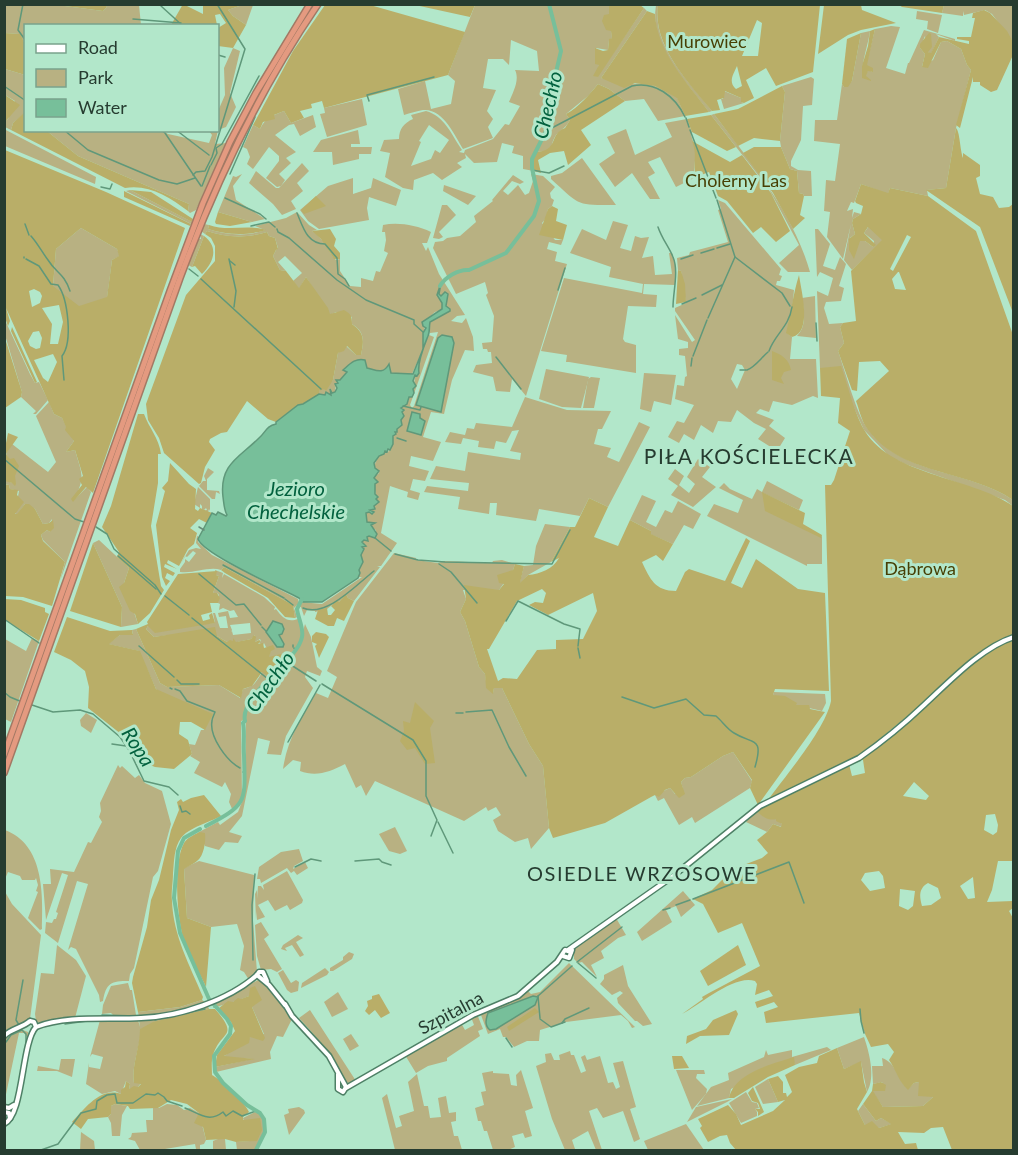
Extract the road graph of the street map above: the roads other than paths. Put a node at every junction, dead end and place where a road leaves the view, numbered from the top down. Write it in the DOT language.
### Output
graph roads {
  1 [pos="310,4"];
  2 [pos="318,4"];
  3 [pos="202,213"];
  4 [pos="1014,637"];
  5 [pos="26,704"];
  6 [pos="4,755"];
  7 [pos="4,773"];
  8 [pos="31,1027"];
  9 [pos="4,1036"];
  10 [pos="15,1105"];
  11 [pos="5,1111"];
  12 [pos="10,1119"];
  13 [pos="4,1124"];
  1 -- 3 [label="highway"];
  2 -- 3 [label="highway"];
  3 -- 5 [label="highway"];
  4 -- 8 [label="main road, Szpitalna"];
  5 -- 6 [label="highway"];
  5 -- 7 [label="highway"];
  8 -- 9 [label="main road"];
  8 -- 10 [label="main road"];
  10 -- 11 [label="main road"];
  10 -- 12 [label="main road"];
  11 -- 12 [label="main road"];
  12 -- 13 [label="main road"];
}
